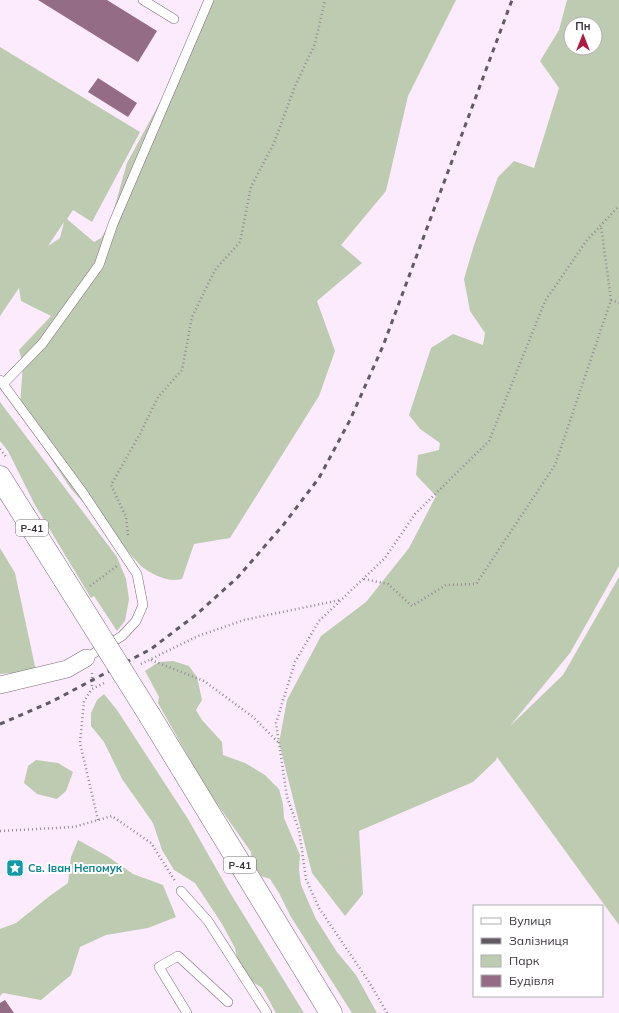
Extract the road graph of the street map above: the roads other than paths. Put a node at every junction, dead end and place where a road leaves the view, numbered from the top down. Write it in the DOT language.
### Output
graph roads {
  1 [pos="143,0"];
  2 [pos="209,0"];
  3 [pos="174,19"];
  4 [pos="2,382"];
  5 [pos="0,477"];
  6 [pos="86,658"];
  7 [pos="0,685"];
  8 [pos="182,890"];
  9 [pos="228,1002"];
  10 [pos="187,1013"];
  11 [pos="267,1013"];
  12 [pos="331,1013"];
  1 -- 3 [label="lane"];
  2 -- 4 [label="lane"];
  4 -- 6 [label="lane"];
  5 -- 12 [label="main road, Р-41, bridge"];
  6 -- 7 [label="street"];
  8 -- 11 [label="lane"];
  9 -- 10 [label="lane"];
}
